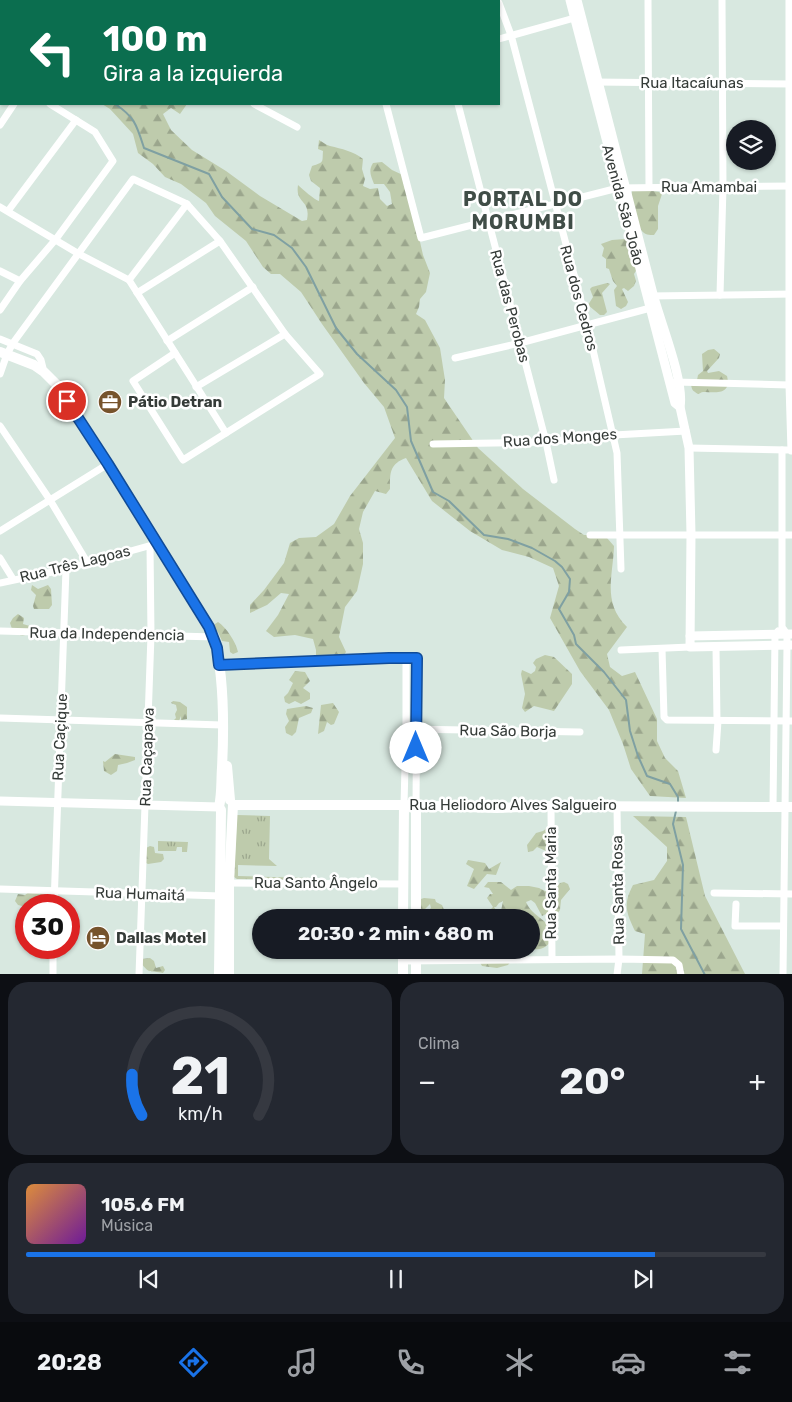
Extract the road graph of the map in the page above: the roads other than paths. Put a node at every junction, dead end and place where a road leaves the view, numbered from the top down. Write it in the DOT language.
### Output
graph roads {
  1 [pos="570,0"];
  2 [pos="577,0"];
  3 [pos="648,0"];
  4 [pos="722,0"];
  5 [pos="789,0"];
  6 [pos="500,7"];
  7 [pos="578,17"];
  8 [pos="512,35"];
  9 [pos="500,39"];
  10 [pos="596,82"];
  11 [pos="649,83"];
  12 [pos="722,83"];
  13 [pos="791,84"];
  14 [pos="13,105"];
  15 [pos="52,105"];
  16 [pos="259,105"];
  17 [pos="386,105"];
  18 [pos="458,105"];
  19 [pos="76,120"];
  20 [pos="0,124"];
  21 [pos="297,127"];
  22 [pos="790,186"];
  23 [pos="649,187"];
  24 [pos="723,187"];
  25 [pos="622,188"];
  26 [pos="186,204"];
  27 [pos="555,205"];
  28 [pos="0,207"];
  29 [pos="8,212"];
  30 [pos="488,221"];
  31 [pos="56,239"];
  32 [pos="220,241"];
  33 [pos="79,254"];
  34 [pos="0,270"];
  35 [pos="129,280"];
  36 [pos="20,281"];
  37 [pos="253,287"];
  38 [pos="137,293"];
  39 [pos="720,294"];
  40 [pos="791,294"];
  41 [pos="650,296"];
  42 [pos="653,307"];
  43 [pos="0,310"];
  44 [pos="587,324"];
  45 [pos="285,334"];
  46 [pos="0,339"];
  47 [pos="167,341"];
  48 [pos="13,343"];
  49 [pos="520,343"];
  50 [pos="174,352"];
  51 [pos="3,353"];
  52 [pos="455,358"];
  53 [pos="791,366"];
  54 [pos="44,372"];
  55 [pos="0,374"];
  56 [pos="674,382"];
  57 [pos="789,385"];
  58 [pos="196,387"];
  59 [pos="0,426"];
  60 [pos="686,432"];
  61 [pos="226,434"];
  62 [pos="614,435"];
  63 [pos="546,442"];
  64 [pos="433,444"];
  65 [pos="689,448"];
  66 [pos="782,450"];
  67 [pos="792,450"];
  68 [pos="108,464"];
  69 [pos="554,480"];
  70 [pos="50,500"];
  71 [pos="0,531"];
  72 [pos="620,534"];
  73 [pos="691,534"];
  74 [pos="590,535"];
  75 [pos="782,535"];
  76 [pos="792,535"];
  77 [pos="153,544"];
  78 [pos="0,558"];
  79 [pos="88,562"];
  80 [pos="66,569"];
  81 [pos="621,569"];
  82 [pos="13,579"];
  83 [pos="0,583"];
  84 [pos="0,631"];
  85 [pos="787,632"];
  86 [pos="64,633"];
  87 [pos="774,634"];
  88 [pos="151,636"];
  89 [pos="690,636"];
  90 [pos="214,637"];
  91 [pos="790,645"];
  92 [pos="775,646"];
  93 [pos="690,647"];
  94 [pos="716,647"];
  95 [pos="662,649"];
  96 [pos="621,650"];
  97 [pos="406,658"];
  98 [pos="219,665"];
  99 [pos="0,718"];
  100 [pos="61,720"];
  101 [pos="717,721"];
  102 [pos="775,721"];
  103 [pos="790,721"];
  104 [pos="148,722"];
  105 [pos="222,725"];
  106 [pos="406,729"];
  107 [pos="416,729"];
  108 [pos="580,732"];
  109 [pos="716,750"];
  110 [pos="0,802"];
  111 [pos="57,802"];
  112 [pos="145,805"];
  113 [pos="404,805"];
  114 [pos="226,806"];
  115 [pos="416,806"];
  116 [pos="551,806"];
  117 [pos="617,806"];
  118 [pos="773,807"];
  119 [pos="789,807"];
  120 [pos="229,883"];
  121 [pos="404,884"];
  122 [pos="0,889"];
  123 [pos="54,891"];
  124 [pos="142,893"];
  125 [pos="714,893"];
  126 [pos="783,894"];
  127 [pos="792,894"];
  128 [pos="221,896"];
  129 [pos="736,904"];
  130 [pos="403,909"];
  131 [pos="416,909"];
  132 [pos="783,926"];
  133 [pos="54,959"];
  134 [pos="407,959"];
  135 [pos="416,959"];
  136 [pos="525,959"];
  137 [pos="619,959"];
  138 [pos="552,960"];
  139 [pos="403,961"];
  140 [pos="53,974"];
  141 [pos="139,974"];
  142 [pos="219,974"];
  143 [pos="229,974"];
  144 [pos="403,974"];
  145 [pos="416,974"];
  146 [pos="617,974"];
  147 [pos="681,974"];
  148 [pos="783,974"];
  1 -- 7 [label="street, Avenida São João"];
  2 -- 7 [label="street, Avenida São João"];
  3 -- 11 [label="street"];
  4 -- 12 [label="street"];
  5 -- 13 [label="street"];
  6 -- 8 [label="street, Rua dos Cedros"];
  7 -- 8 [label="street"];
  7 -- 10 [label="street, Avenida São João"];
  8 -- 9 [label="street"];
  8 -- 27 [label="street, Rua dos Cedros"];
  10 -- 11 [label="street, Rua Itacaíunas"];
  10 -- 25 [label="street, Avenida São João"];
  11 -- 12 [label="street, Rua Itacaíunas"];
  11 -- 23 [label="street"];
  12 -- 13 [label="street, Rua Itacaíunas"];
  12 -- 24 [label="street"];
  13 -- 22 [label="street"];
  14 -- 20 [label="street"];
  15 -- 19 [label="street"];
  16 -- 21 [label="street"];
  17 -- 30 [label="street, Rua Amambai"];
  18 -- 30 [label="street, Rua das Perobas"];
  19 -- 29 [label="street"];
  19 -- 31 [label="street"];
  22 -- 24 [label="street, Rua Amambai"];
  22 -- 40 [label="street"];
  23 -- 24 [label="street, Rua Amambai"];
  23 -- 25 [label="street, Rua Amambai"];
  24 -- 39 [label="street"];
  25 -- 27 [label="street, Rua Amambai"];
  25 -- 41 [label="street, Avenida São João"];
  26 -- 32 [label="street"];
  26 -- 33 [label="street"];
  26 -- 35 [label="street"];
  27 -- 30 [label="street, Rua Amambai"];
  27 -- 44 [label="street, Rua dos Cedros"];
  28 -- 29 [label="street"];
  29 -- 31 [label="street"];
  30 -- 49 [label="street, Rua das Perobas"];
  31 -- 33 [label="street"];
  31 -- 36 [label="street"];
  32 -- 37 [label="street"];
  32 -- 38 [label="street"];
  33 -- 35 [label="street"];
  33 -- 48 [label="street"];
  34 -- 36 [label="street"];
  35 -- 38 [label="street"];
  36 -- 43 [label="street"];
  37 -- 45 [label="street"];
  37 -- 47 [label="street"];
  38 -- 47 [label="street"];
  39 -- 40 [label="street"];
  39 -- 41 [label="street"];
  40 -- 53 [label="street"];
  41 -- 42 [label="street, Avenida São João"];
  42 -- 44 [label="street"];
  42 -- 56 [label="street, Avenida São João"];
  44 -- 49 [label="street"];
  44 -- 62 [label="street, Rua dos Cedros"];
  45 -- 58 [label="street"];
  45 -- 61 [label="street"];
  46 -- 48 [label="street"];
  47 -- 50 [label="street"];
  48 -- 51 [label="street"];
  48 -- 54 [label="street"];
  49 -- 52 [label="street"];
  49 -- 63 [label="street, Rua das Perobas"];
  50 -- 58 [label="street"];
  50 -- 61 [label="street"];
  51 -- 54 [label="main road"];
  51 -- 55 [label="street"];
  53 -- 57 [label="street"];
  54 -- 68 [label="main road"];
  56 -- 57 [label="street"];
  56 -- 60 [label="street, Avenida São João"];
  57 -- 67 [label="street"];
  58 -- 61 [label="street"];
  59 -- 70 [label="street"];
  60 -- 62 [label="street, Rua dos Monges"];
  60 -- 65 [label="street, Avenida São João"];
  62 -- 63 [label="street, Rua dos Monges"];
  62 -- 72 [label="street, Rua dos Cedros"];
  63 -- 64 [label="street, Rua dos Monges"];
  63 -- 69 [label="street, Rua das Perobas"];
  65 -- 66 [label="street"];
  65 -- 73 [label="street, Avenida São João"];
  66 -- 67 [label="street"];
  66 -- 75 [label="street"];
  68 -- 70 [label="street"];
  68 -- 77 [label="main road"];
  70 -- 71 [label="street"];
  70 -- 79 [label="street"];
  72 -- 73 [label="street"];
  72 -- 74 [label="street"];
  72 -- 81 [label="street, Rua dos Cedros"];
  73 -- 75 [label="street"];
  73 -- 89 [label="street, Avenida São João"];
  75 -- 76 [label="street"];
  75 -- 85 [label="street"];
  77 -- 79 [label="street, Rua Três Lagoas"];
  77 -- 88 [label="street, Rua Caçapava"];
  77 -- 90 [label="main road"];
  78 -- 82 [label="street"];
  79 -- 80 [label="street, Rua Três Lagoas"];
  80 -- 82 [label="street, Rua Três Lagoas"];
  80 -- 86 [label="street, Rua Caçique"];
  82 -- 83 [label="street, Rua Três Lagoas"];
  84 -- 86 [label="street, Rua da Independencia"];
  85 -- 87 [label="street"];
  85 -- 91 [label="street"];
  86 -- 88 [label="street, Rua da Independencia"];
  86 -- 100 [label="street, Rua Caçique"];
  87 -- 89 [label="street"];
  87 -- 92 [label="street"];
  88 -- 90 [label="street, Rua da Independencia"];
  88 -- 104 [label="street, Rua Caçapava"];
  89 -- 93 [label="street, Avenida São João"];
  90 -- 98 [label="main road"];
  91 -- 92 [label="street"];
  91 -- 103 [label="street"];
  92 -- 94 [label="street"];
  92 -- 102 [label="street"];
  93 -- 94 [label="street"];
  93 -- 95 [label="street"];
  94 -- 101 [label="street"];
  95 -- 96 [label="street"];
  95 -- 101 [label="street"];
  97 -- 98 [label="street"];
  97 -- 106 [label="street"];
  97 -- 107 [label="street"];
  98 -- 105 [label="main road"];
  99 -- 100 [label="street"];
  100 -- 104 [label="street"];
  100 -- 111 [label="street, Rua Caçique"];
  101 -- 102 [label="street"];
  101 -- 109 [label="street"];
  102 -- 103 [label="street"];
  102 -- 118 [label="street"];
  103 -- 119 [label="street"];
  104 -- 105 [label="street"];
  104 -- 112 [label="street, Rua Caçapava"];
  105 -- 114 [label="main road"];
  106 -- 107 [label="street, Rua São Borja"];
  106 -- 113 [label="street"];
  107 -- 108 [label="street, Rua São Borja"];
  107 -- 115 [label="street"];
  110 -- 111 [label="street, Rua Heliodoro Alves Salgueiro"];
  111 -- 112 [label="street, Rua Heliodoro Alves Salgueiro"];
  111 -- 123 [label="street, Rua Caçique"];
  112 -- 114 [label="street, Rua Heliodoro Alves Salgueiro"];
  112 -- 124 [label="street, Rua Caçapava"];
  113 -- 114 [label="main road, Rua Heliodoro Alves Salgueiro"];
  113 -- 115 [label="main road, Rua Heliodoro Alves Salgueiro"];
  113 -- 121 [label="main road"];
  114 -- 120 [label="main road"];
  114 -- 128 [label="main road"];
  115 -- 116 [label="main road, Rua Heliodoro Alves Salgueiro"];
  115 -- 131 [label="main road"];
  116 -- 117 [label="main road, Rua Heliodoro Alves Salgueiro"];
  116 -- 138 [label="street, Rua Santa Maria"];
  117 -- 118 [label="main road, Rua Heliodoro Alves Salgueiro"];
  117 -- 137 [label="street, Rua Santa Rosa"];
  118 -- 119 [label="main road, Rua Heliodoro Alves Salgueiro"];
  119 -- 126 [label="street"];
  120 -- 121 [label="street, Rua Santo Ângelo"];
  120 -- 143 [label="main road"];
  121 -- 130 [label="main road"];
  122 -- 123 [label="street, Rua Humaitá"];
  123 -- 124 [label="street, Rua Humaitá"];
  124 -- 128 [label="street, Rua Humaitá"];
  124 -- 141 [label="street, Rua Caçapava"];
  125 -- 126 [label="street"];
  126 -- 127 [label="street"];
  126 -- 132 [label="street"];
  128 -- 142 [label="main road"];
  129 -- 132 [label="street"];
  132 -- 148 [label="street"];
  133 -- 140 [label="street"];
  134 -- 139 [label="street"];
  135 -- 145 [label="main road"];
  136 -- 138 [label="street"];
  137 -- 138 [label="street"];
  137 -- 146 [label="street, Rua Santa Rosa"];
  137 -- 147 [label="street"];
  139 -- 144 [label="main road"];
}
